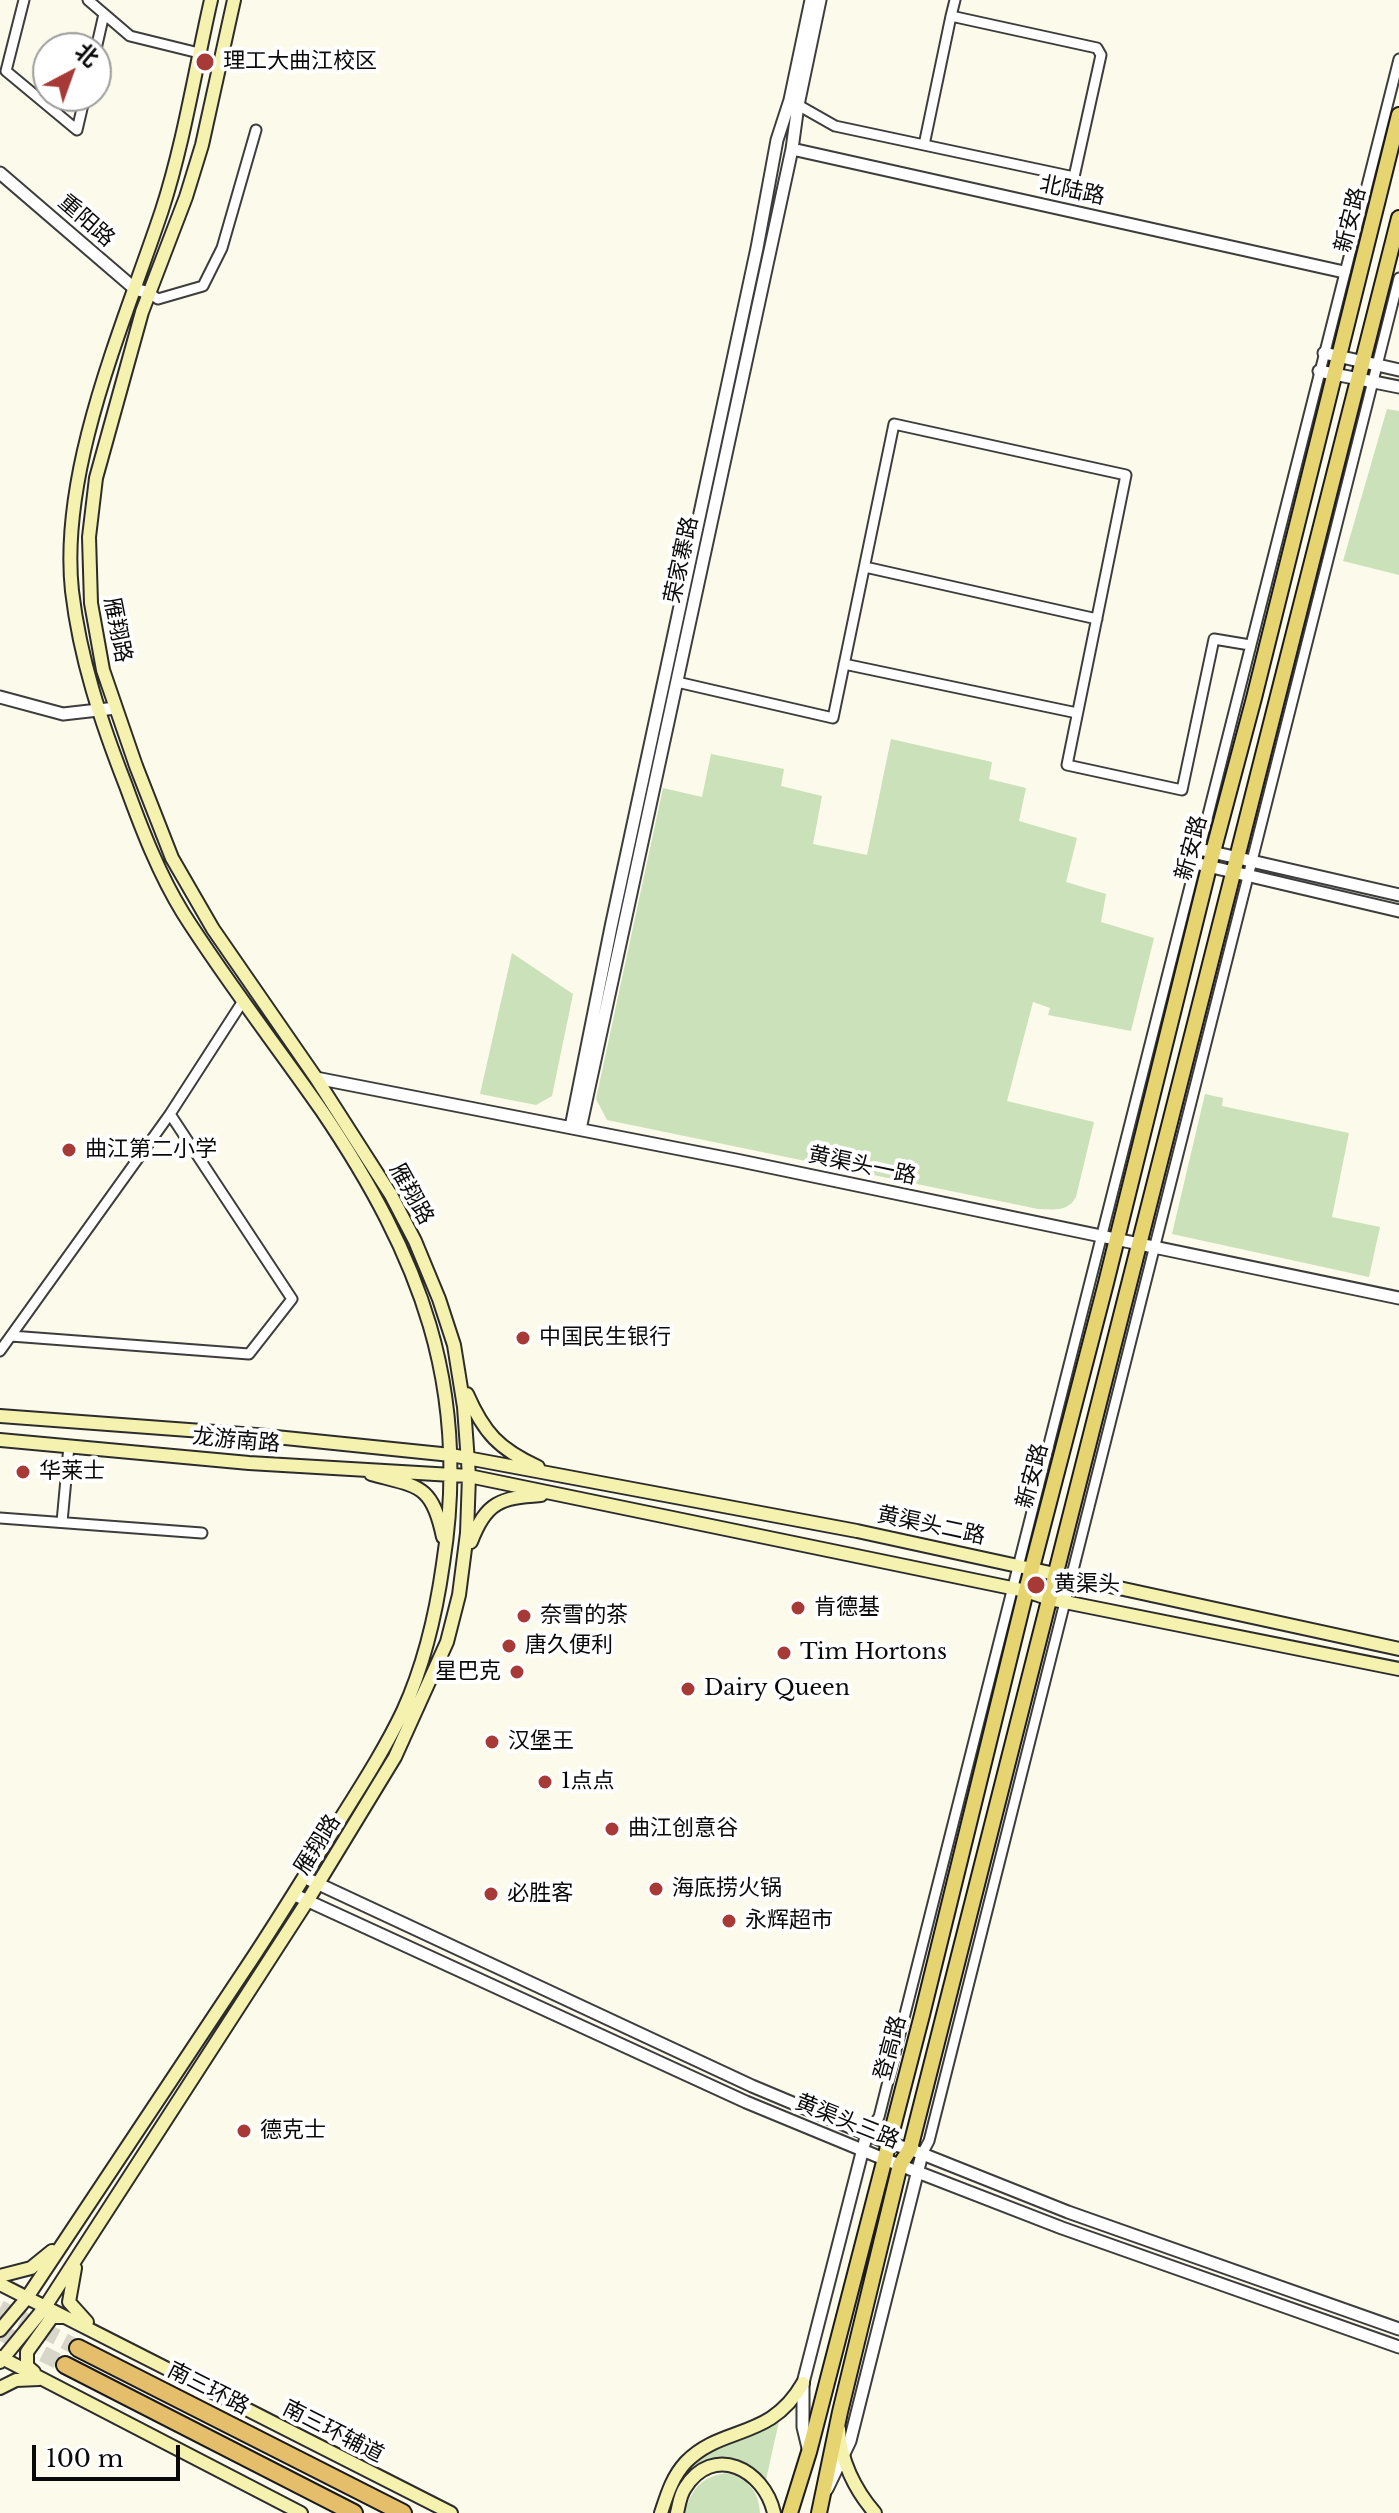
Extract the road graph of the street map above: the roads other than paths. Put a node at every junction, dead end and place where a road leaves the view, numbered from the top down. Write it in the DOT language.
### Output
graph roads {
  1 [pos="24,0"];
  2 [pos="88,0"];
  3 [pos="211,0"];
  4 [pos="234,0"];
  5 [pos="811,0"];
  6 [pos="820,0"];
  7 [pos="955,0"];
  8 [pos="104,14"];
  9 [pos="951,16"];
  10 [pos="100,32"];
  11 [pos="199,53"];
  12 [pos="1399,59"];
  13 [pos="3,68"];
  14 [pos="32,92"];
  15 [pos="798,105"];
  16 [pos="56,112"];
  17 [pos="81,112"];
  18 [pos="1399,115"];
  19 [pos="256,130"];
  20 [pos="924,145"];
  21 [pos="792,149"];
  22 [pos="0,173"];
  23 [pos="1399,218"];
  24 [pos="1344,272"];
  25 [pos="1399,278"];
  26 [pos="142,291"];
  27 [pos="1324,353"];
  28 [pos="1340,356"];
  29 [pos="1370,363"];
  30 [pos="1399,370"];
  31 [pos="1319,371"];
  32 [pos="1335,374"];
  33 [pos="1366,381"];
  34 [pos="1399,387"];
  35 [pos="865,567"];
  36 [pos="1097,619"];
  37 [pos="1250,645"];
  38 [pos="844,664"];
  39 [pos="677,682"];
  40 [pos="0,697"];
  41 [pos="116,708"];
  42 [pos="97,711"];
  43 [pos="1077,713"];
  44 [pos="1204,858"];
  45 [pos="1243,868"];
  46 [pos="1399,895"];
  47 [pos="1399,911"];
  48 [pos="243,1001"];
  49 [pos="316,1078"];
  50 [pos="170,1114"];
  51 [pos="576,1128"];
  52 [pos="1108,1239"];
  53 [pos="1137,1244"];
  54 [pos="1154,1248"];
  55 [pos="1399,1298"];
  56 [pos="11,1336"];
  57 [pos="0,1351"];
  58 [pos="458,1372"];
  59 [pos="0,1416"];
  60 [pos="0,1440"];
  61 [pos="69,1446"];
  62 [pos="451,1455"];
  63 [pos="469,1458"];
  64 [pos="357,1470"];
  65 [pos="451,1474"];
  66 [pos="555,1475"];
  67 [pos="469,1476"];
  68 [pos="559,1494"];
  69 [pos="0,1518"];
  70 [pos="62,1522"];
  71 [pos="202,1533"];
  72 [pos="446,1549"];
  73 [pos="464,1564"];
  74 [pos="1025,1567"];
  75 [pos="1064,1576"];
  76 [pos="1019,1590"];
  77 [pos="1057,1600"];
  78 [pos="1399,1649"];
  79 [pos="1399,1669"];
  80 [pos="305,1878"];
  81 [pos="317,1885"];
  82 [pos="295,1895"];
  83 [pos="308,1900"];
  84 [pos="867,2133"];
  85 [pos="888,2143"];
  86 [pos="863,2150"];
  87 [pos="916,2152"];
  88 [pos="884,2159"];
  89 [pos="900,2165"];
  90 [pos="917,2172"];
  91 [pos="72,2228"];
  92 [pos="80,2253"];
  93 [pos="0,2276"];
  94 [pos="0,2285"];
  95 [pos="26,2299"];
  96 [pos="0,2301"];
  97 [pos="45,2307"];
  98 [pos="66,2317"];
  99 [pos="1399,2329"];
  100 [pos="0,2330"];
  101 [pos="105,2337"];
  102 [pos="1399,2347"];
  103 [pos="78,2348"];
  104 [pos="1,2359"];
  105 [pos="65,2365"];
  106 [pos="41,2378"];
  107 [pos="803,2383"];
  108 [pos="0,2388"];
  109 [pos="840,2412"];
  110 [pos="809,2452"];
  111 [pos="844,2457"];
  112 [pos="820,2507"];
  113 [pos="301,2513"];
  114 [pos="354,2513"];
  115 [pos="403,2513"];
  116 [pos="451,2513"];
  117 [pos="661,2513"];
  118 [pos="677,2513"];
  119 [pos="774,2513"];
  120 [pos="790,2513"];
  121 [pos="875,2513"];
  1 -- 13 [label="street"];
  2 -- 8 [label="street"];
  3 -- 11 [label="main road, 雁翔路"];
  4 -- 26 [label="main road, 雁翔路"];
  5 -- 51 [label="street, 荣家寨路"];
  6 -- 15 [label="street, 荣家寨路"];
  7 -- 9 [label="street"];
  8 -- 10 [label="street"];
  8 -- 11 [label="street"];
  9 -- 20 [label="street"];
  9 -- 20 [label="street"];
  11 -- 26 [label="main road, 雁翔路"];
  12 -- 24 [label="street"];
  13 -- 14 [label="street"];
  15 -- 20 [label="street"];
  15 -- 21 [label="street, 荣家寨路"];
  16 -- 17 [label="street"];
  18 -- 28 [label="main road, 新安路"];
  19 -- 26 [label="street"];
  21 -- 24 [label="street, 北陆路"];
  21 -- 39 [label="street, 荣家寨路"];
  22 -- 26 [label="street, 重阳路"];
  23 -- 29 [label="main road, 新安路"];
  24 -- 27 [label="street"];
  25 -- 29 [label="street"];
  26 -- 41 [label="main road, 雁翔路"];
  26 -- 42 [label="main road, 雁翔路"];
  27 -- 28 [label="street"];
  27 -- 31 [label="street"];
  28 -- 29 [label="street"];
  28 -- 32 [label="main road, 新安路"];
  29 -- 30 [label="street"];
  29 -- 33 [label="main road, 新安路"];
  31 -- 32 [label="street"];
  31 -- 37 [label="street"];
  32 -- 33 [label="street"];
  32 -- 44 [label="main road, 新安路"];
  33 -- 34 [label="street"];
  33 -- 45 [label="main road, 新安路"];
  35 -- 36 [label="street"];
  35 -- 36 [label="street"];
  35 -- 38 [label="street"];
  36 -- 43 [label="street"];
  37 -- 43 [label="street"];
  37 -- 44 [label="street"];
  38 -- 39 [label="street"];
  38 -- 43 [label="street"];
  39 -- 51 [label="street, 荣家寨路"];
  40 -- 42 [label="street"];
  41 -- 42 [label="street"];
  41 -- 49 [label="main road, 雁翔路"];
  42 -- 48 [label="main road, 雁翔路"];
  44 -- 45 [label="street"];
  44 -- 52 [label="main road, 新安路"];
  45 -- 46 [label="street"];
  45 -- 47 [label="street"];
  45 -- 53 [label="main road, 新安路"];
  45 -- 54 [label="street"];
  48 -- 50 [label="street"];
  48 -- 62 [label="main road, 雁翔路"];
  49 -- 51 [label="street, 黄渠头一路"];
  49 -- 58 [label="main road, 雁翔路"];
  50 -- 56 [label="street"];
  50 -- 56 [label="street"];
  51 -- 52 [label="street, 黄渠头一路"];
  52 -- 53 [label="street, 黄渠头一路"];
  52 -- 74 [label="main road, 新安路"];
  53 -- 54 [label="street, 黄渠头一路"];
  53 -- 75 [label="main road, 新安路"];
  54 -- 55 [label="street, 黄渠头一路"];
  54 -- 75 [label="street"];
  56 -- 57 [label="street"];
  58 -- 63 [label="main road, 雁翔路"];
  58 -- 66 [label="main road"];
  59 -- 62 [label="main road, 龙游南路"];
  60 -- 61 [label="main road, 龙游南路"];
  61 -- 64 [label="main road, 龙游南路"];
  61 -- 70 [label="street"];
  62 -- 63 [label="main road, 黄渠头二路"];
  62 -- 65 [label="main road, 雁翔路"];
  63 -- 66 [label="main road, 黄渠头二路"];
  63 -- 67 [label="main road, 雁翔路"];
  64 -- 65 [label="main road, 龙游南路"];
  64 -- 72 [label="main road"];
  65 -- 67 [label="main road, 龙游南路"];
  65 -- 72 [label="main road, 雁翔路"];
  66 -- 74 [label="main road, 黄渠头二路"];
  67 -- 68 [label="main road, 黄渠头二路"];
  67 -- 73 [label="main road, 雁翔路"];
  68 -- 73 [label="main road"];
  68 -- 76 [label="main road, 黄渠头二路"];
  69 -- 70 [label="street"];
  70 -- 71 [label="street"];
  72 -- 80 [label="main road, 雁翔路"];
  73 -- 81 [label="main road, 雁翔路"];
  74 -- 75 [label="main road, 黄渠头二路"];
  74 -- 76 [label="main road, 新安路"];
  75 -- 77 [label="main road, 新安路"];
  75 -- 78 [label="main road, 黄渠头二路"];
  76 -- 77 [label="main road, 黄渠头二路"];
  76 -- 84 [label="street"];
  76 -- 85 [label="main road, 登高路"];
  77 -- 79 [label="main road, 黄渠头二路"];
  77 -- 87 [label="main road, 登高路"];
  80 -- 81 [label="street, 黄渠头三路"];
  80 -- 82 [label="main road, 雁翔路"];
  81 -- 83 [label="main road, 雁翔路"];
  81 -- 84 [label="street, 黄渠头三路"];
  82 -- 83 [label="street, 黄渠头三路"];
  82 -- 91 [label="main road, 雁翔路"];
  83 -- 86 [label="street, 黄渠头三路"];
  83 -- 92 [label="main road, 雁翔路"];
  84 -- 85 [label="street, 黄渠头三路"];
  84 -- 86 [label="street"];
  85 -- 87 [label="street, 黄渠头三路"];
  85 -- 88 [label="main road, 登高路"];
  86 -- 88 [label="street, 黄渠头三路"];
  86 -- 107 [label="street"];
  87 -- 89 [label="main road, 登高路"];
  87 -- 90 [label="street"];
  87 -- 99 [label="street, 黄渠头三路"];
  88 -- 89 [label="street, 黄渠头三路"];
  88 -- 110 [label="main road, 登高路"];
  89 -- 90 [label="street, 黄渠头三路"];
  89 -- 109 [label="main road, 登高路"];
  90 -- 102 [label="street, 黄渠头三路"];
  90 -- 111 [label="street"];
  91 -- 93 [label="main road"];
  91 -- 95 [label="main road, 雁翔路"];
  92 -- 97 [label="main road, 雁翔路"];
  92 -- 101 [label="main road"];
  94 -- 95 [label="main road, 南三环辅道"];
  94 -- 96 [label="main road"];
  95 -- 97 [label="main road, 南三环辅道"];
  95 -- 100 [label="main road, 雁翔路"];
  97 -- 98 [label="main road, 南三环辅道"];
  97 -- 104 [label="main road, 雁翔路"];
  98 -- 101 [label="main road, 南三环辅道"];
  98 -- 106 [label="main road"];
  101 -- 116 [label="main road, 南三环辅道"];
  103 -- 115 [label="highway, 南三环路"];
  104 -- 106 [label="main road"];
  105 -- 114 [label="highway, 南三环路"];
  106 -- 108 [label="main road"];
  106 -- 113 [label="main road"];
  107 -- 110 [label="street"];
  107 -- 117 [label="main road"];
  109 -- 111 [label="main road"];
  109 -- 112 [label="main road, 登高路"];
  110 -- 120 [label="main road, 登高路"];
  111 -- 112 [label="street"];
  111 -- 121 [label="main road"];
  118 -- 119 [label="main road"];
}
